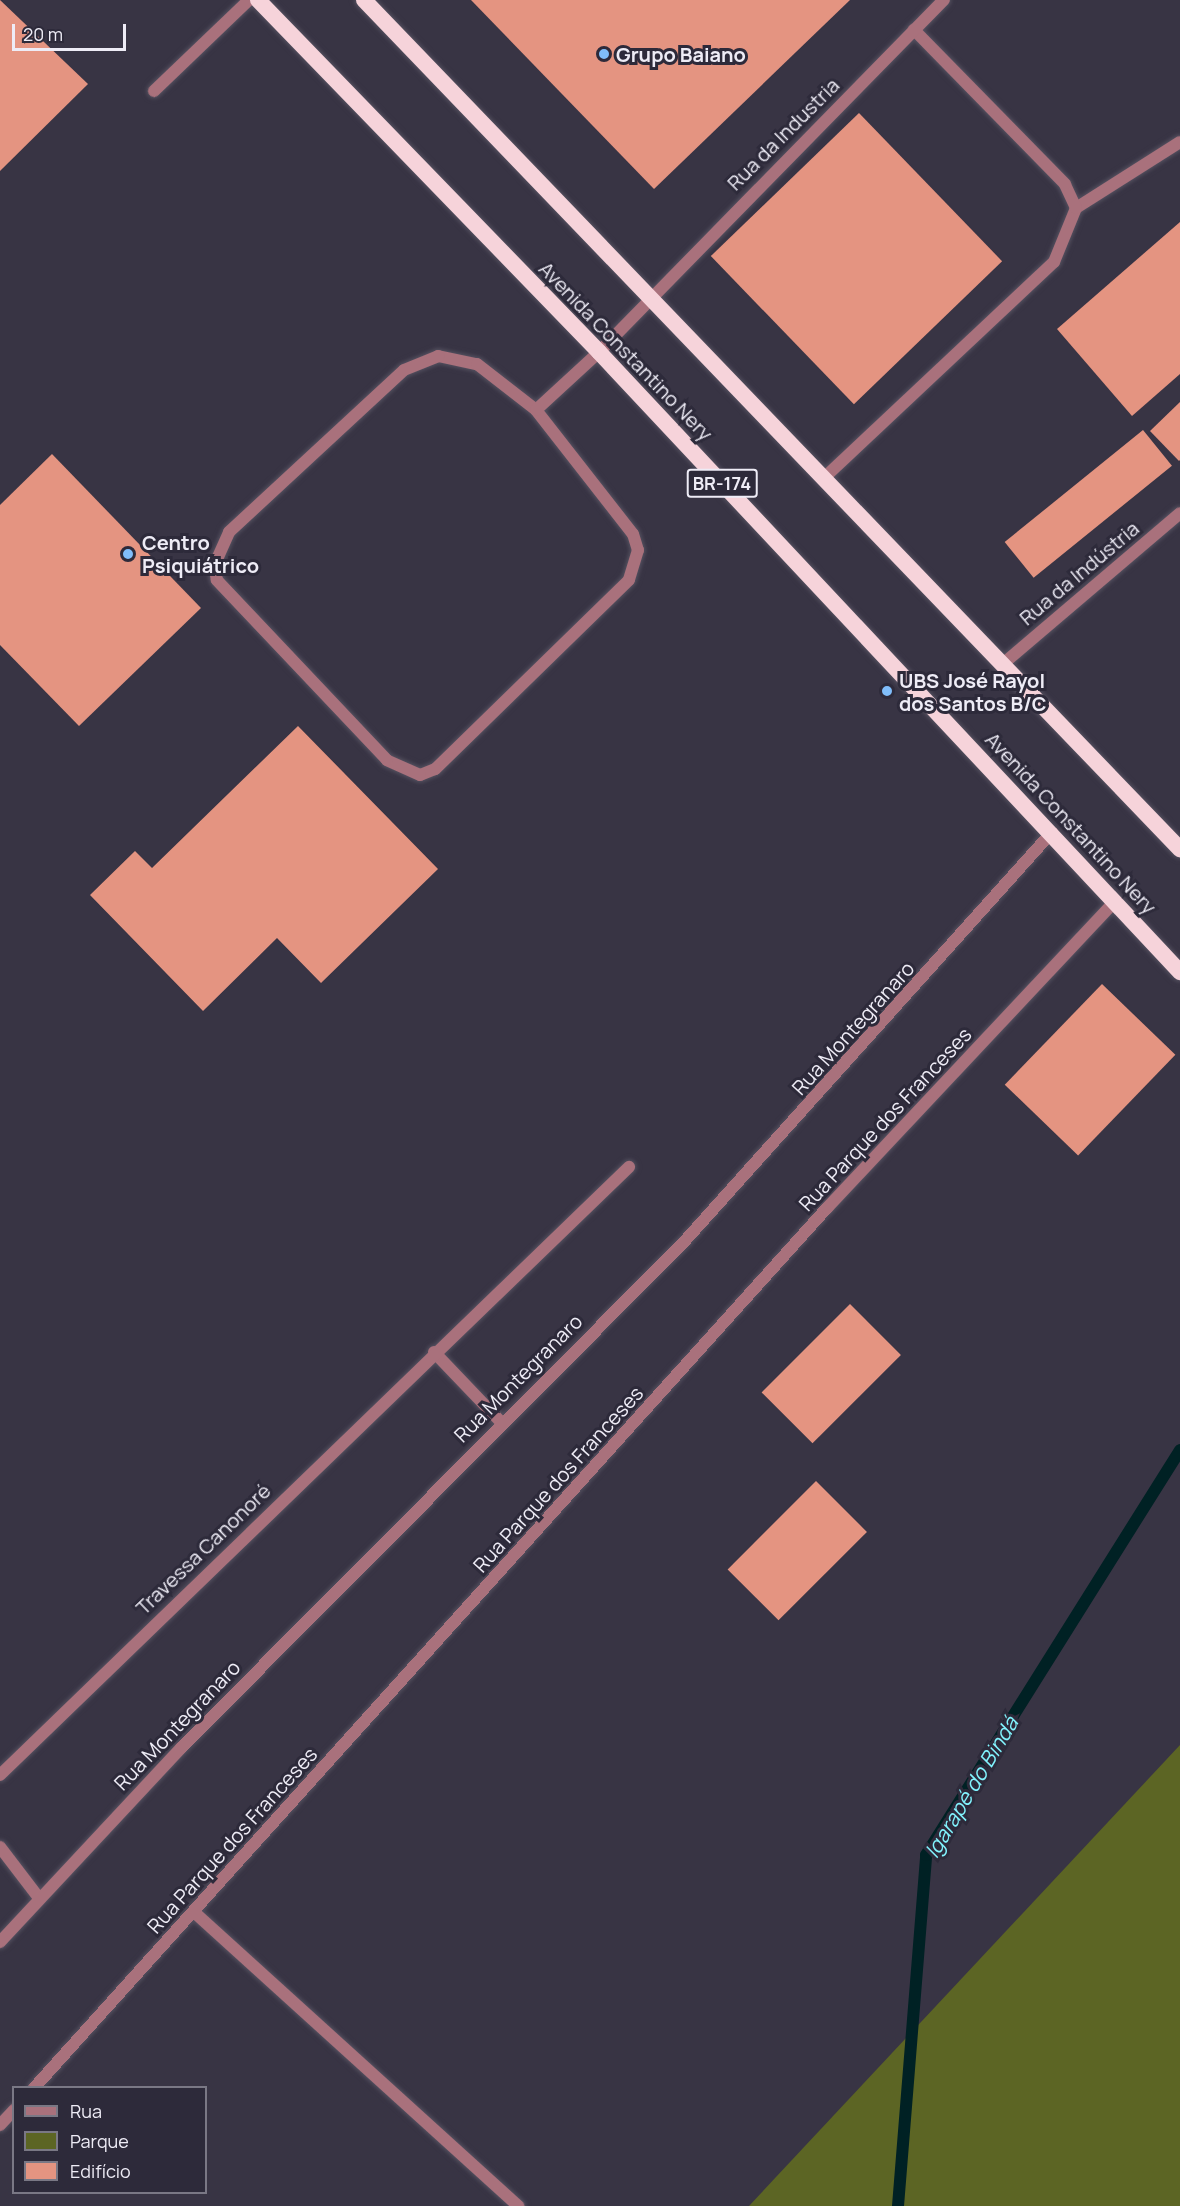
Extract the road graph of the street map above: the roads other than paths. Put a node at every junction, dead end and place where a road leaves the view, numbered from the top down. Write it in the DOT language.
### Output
graph roads {
  1 [pos="249,0"];
  2 [pos="258,0"];
  3 [pos="364,0"];
  4 [pos="944,0"];
  5 [pos="914,30"];
  6 [pos="154,91"];
  7 [pos="1180,142"];
  8 [pos="1076,208"];
  9 [pos="650,295"];
  10 [pos="599,352"];
  11 [pos="536,410"];
  12 [pos="825,477"];
  13 [pos="1180,513"];
  14 [pos="1004,663"];
  15 [pos="1052,832"];
  16 [pos="1180,849"];
  17 [pos="1115,901"];
  18 [pos="1180,972"];
  19 [pos="629,1167"];
  20 [pos="434,1352"];
  21 [pos="501,1422"];
  22 [pos="0,1775"];
  23 [pos="0,1847"];
  24 [pos="39,1898"];
  25 [pos="194,1912"];
  26 [pos="0,1942"];
  27 [pos="36,2086"];
  28 [pos="12,2112"];
  29 [pos="0,2125"];
  30 [pos="518,2206"];
  1 -- 6 [label="street"];
  2 -- 10 [label="highway, Avenida Constantino Nery / BR-174"];
  3 -- 9 [label="highway"];
  4 -- 5 [label="street, Rua da Industria"];
  5 -- 8 [label="street"];
  5 -- 9 [label="street, Rua da Industria"];
  7 -- 8 [label="street"];
  8 -- 12 [label="street"];
  9 -- 10 [label="street, Rua da Industria"];
  9 -- 12 [label="highway"];
  10 -- 11 [label="street, Rua da Industria"];
  10 -- 15 [label="highway, Avenida Constantino Nery / BR-174"];
  11 -- 11 [label="street"];
  12 -- 14 [label="highway"];
  13 -- 14 [label="street, Rua da Indústria"];
  14 -- 16 [label="highway"];
  15 -- 17 [label="highway, Avenida Constantino Nery / BR-174"];
  15 -- 21 [label="street, Rua Montegranaro"];
  17 -- 18 [label="highway, Avenida Constantino Nery / BR-174"];
  17 -- 25 [label="street, Rua Parque dos Franceses"];
  19 -- 20 [label="street, Travessa Canonoré"];
  20 -- 21 [label="street"];
  20 -- 22 [label="street, Travessa Canonoré"];
  21 -- 24 [label="street, Rua Montegranaro"];
  23 -- 24 [label="street"];
  24 -- 26 [label="street, Rua Montegranaro"];
  25 -- 27 [label="street, Rua Parque dos Franceses"];
  25 -- 30 [label="street"];
  28 -- 29 [label="street"];
}
